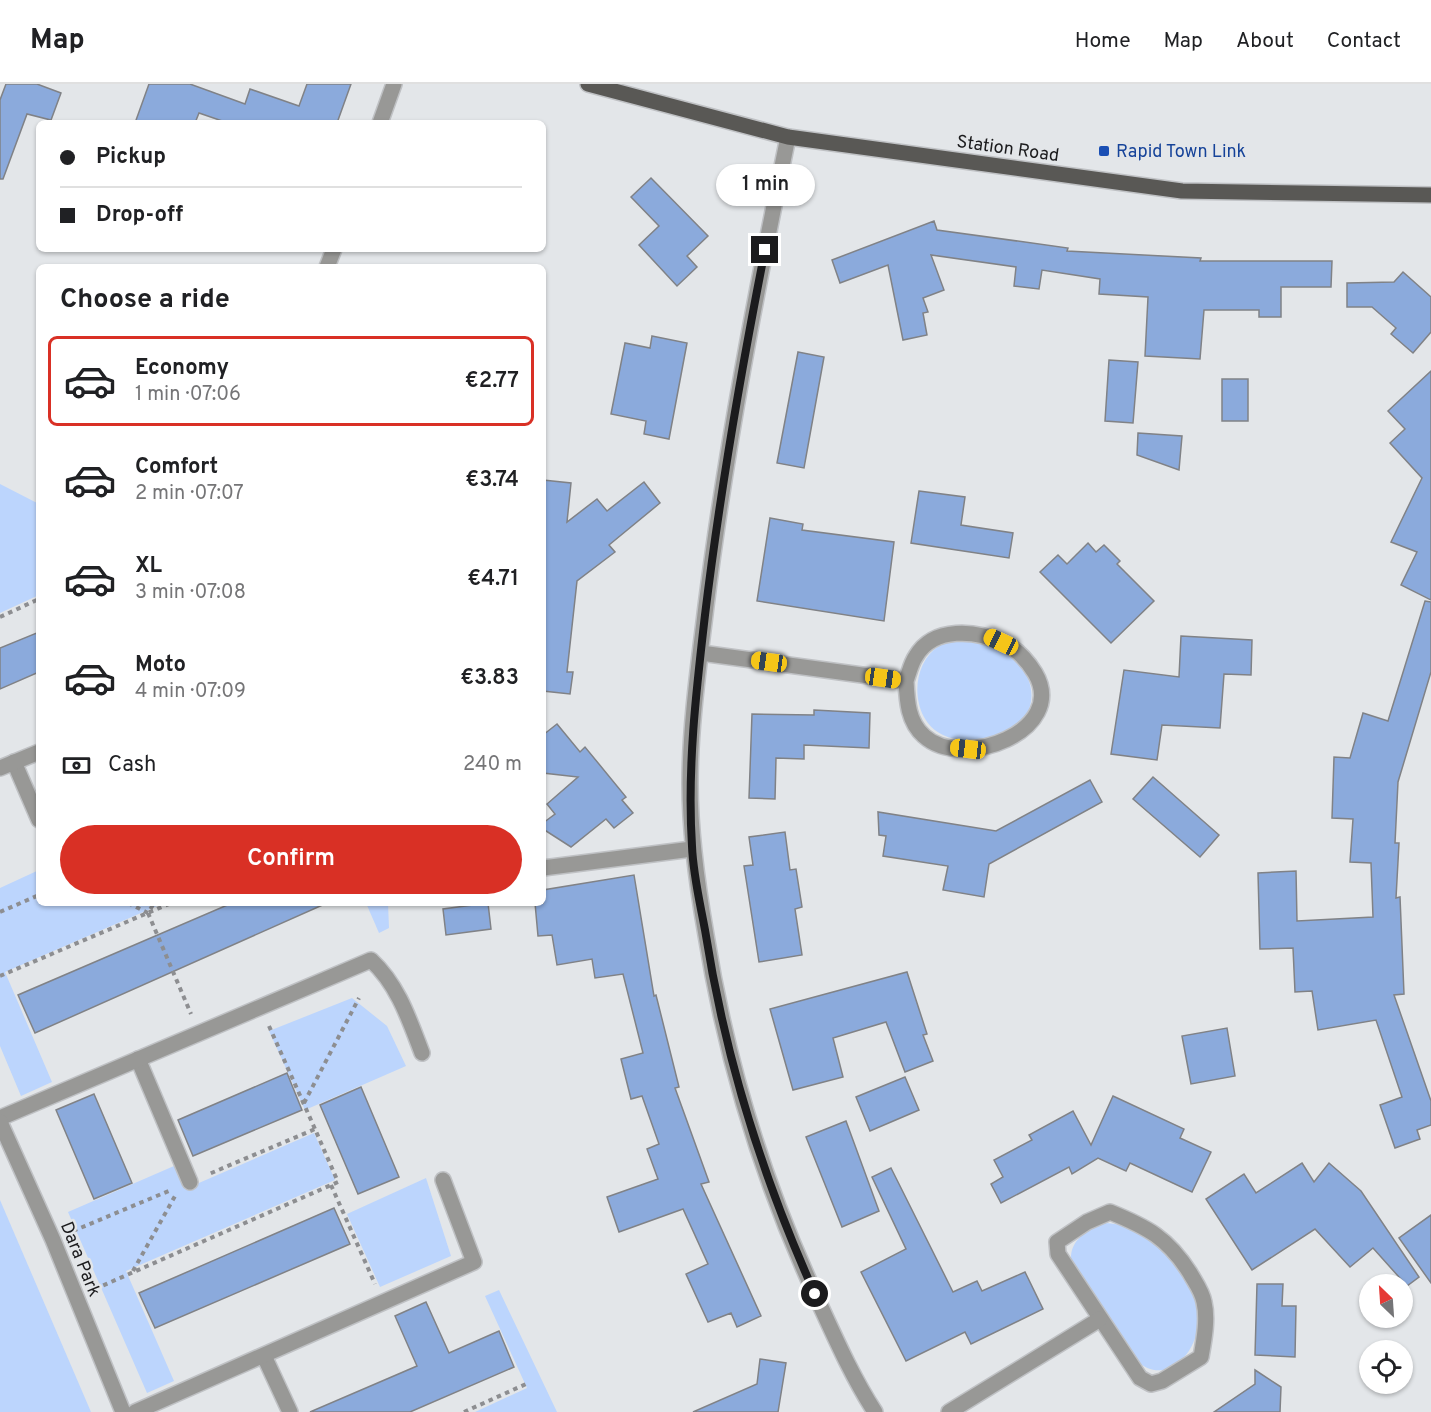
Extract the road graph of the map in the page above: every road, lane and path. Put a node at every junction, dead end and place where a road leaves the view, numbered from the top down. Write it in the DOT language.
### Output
graph roads {
  1 [pos="394,84"];
  2 [pos="588,84"];
  3 [pos="381,120"];
  4 [pos="788,137"];
  5 [pos="1431,195"];
  6 [pos="36,600"];
  7 [pos="0,617"];
  8 [pos="701,653"];
  9 [pos="906,681"];
  10 [pos="36,753"];
  11 [pos="7,765"];
  12 [pos="36,815"];
  13 [pos="692,849"];
  14 [pos="546,868"];
  15 [pos="36,896"];
  16 [pos="135,906"];
  17 [pos="152,906"];
  18 [pos="164,906"];
  19 [pos="0,912"];
  20 [pos="148,913"];
  21 [pos="0,976"];
  22 [pos="359,998"];
  23 [pos="261,1007"];
  24 [pos="200,1033"];
  25 [pos="422,1053"];
  26 [pos="138,1059"];
  27 [pos="304,1104"];
  28 [pos="0,1120"];
  29 [pos="315,1129"];
  30 [pos="443,1180"];
  31 [pos="186,1184"];
  32 [pos="331,1185"];
  33 [pos="53,1240"];
  34 [pos="132,1272"];
  35 [pos="76,1298"];
  36 [pos="383,1303"];
  37 [pos="1100,1319"];
  38 [pos="264,1356"];
  39 [pos="526,1384"];
  40 [pos="123,1412"];
  41 [pos="135,1412"];
  42 [pos="290,1412"];
  43 [pos="464,1412"];
  44 [pos="875,1412"];
  45 [pos="949,1412"];
  1 -- 3 [label="street"];
  2 -- 4 [label="main road, Station Road"];
  4 -- 5 [label="main road, Station Road"];
  4 -- 8 [label="street"];
  6 -- 7 [label="path"];
  8 -- 9 [label="street"];
  8 -- 13 [label="street"];
  9 -- 9 [label="street"];
  10 -- 11 [label="street"];
  11 -- 12 [label="street"];
  13 -- 14 [label="street"];
  13 -- 44 [label="street"];
  15 -- 19 [label="path"];
  16 -- 20 [label="path"];
  17 -- 20 [label="path"];
  18 -- 20 [label="path"];
  20 -- 21 [label="path"];
  20 -- 24 [label="path"];
  22 -- 27 [label="path"];
  23 -- 24 [label="street"];
  23 -- 25 [label="street"];
  23 -- 27 [label="path"];
  24 -- 26 [label="street"];
  26 -- 28 [label="street"];
  26 -- 31 [label="street"];
  27 -- 29 [label="path"];
  28 -- 33 [label="street, Dara Park"];
  29 -- 31 [label="path"];
  29 -- 32 [label="path"];
  30 -- 36 [label="street"];
  31 -- 33 [label="path"];
  31 -- 34 [label="path"];
  32 -- 34 [label="path"];
  32 -- 36 [label="path"];
  33 -- 35 [label="street, Dara Park"];
  34 -- 35 [label="path"];
  35 -- 40 [label="street, Dara Park"];
  36 -- 38 [label="street"];
  37 -- 37 [label="street"];
  37 -- 45 [label="street"];
  38 -- 41 [label="street"];
  38 -- 42 [label="street"];
  39 -- 43 [label="path"];
}
